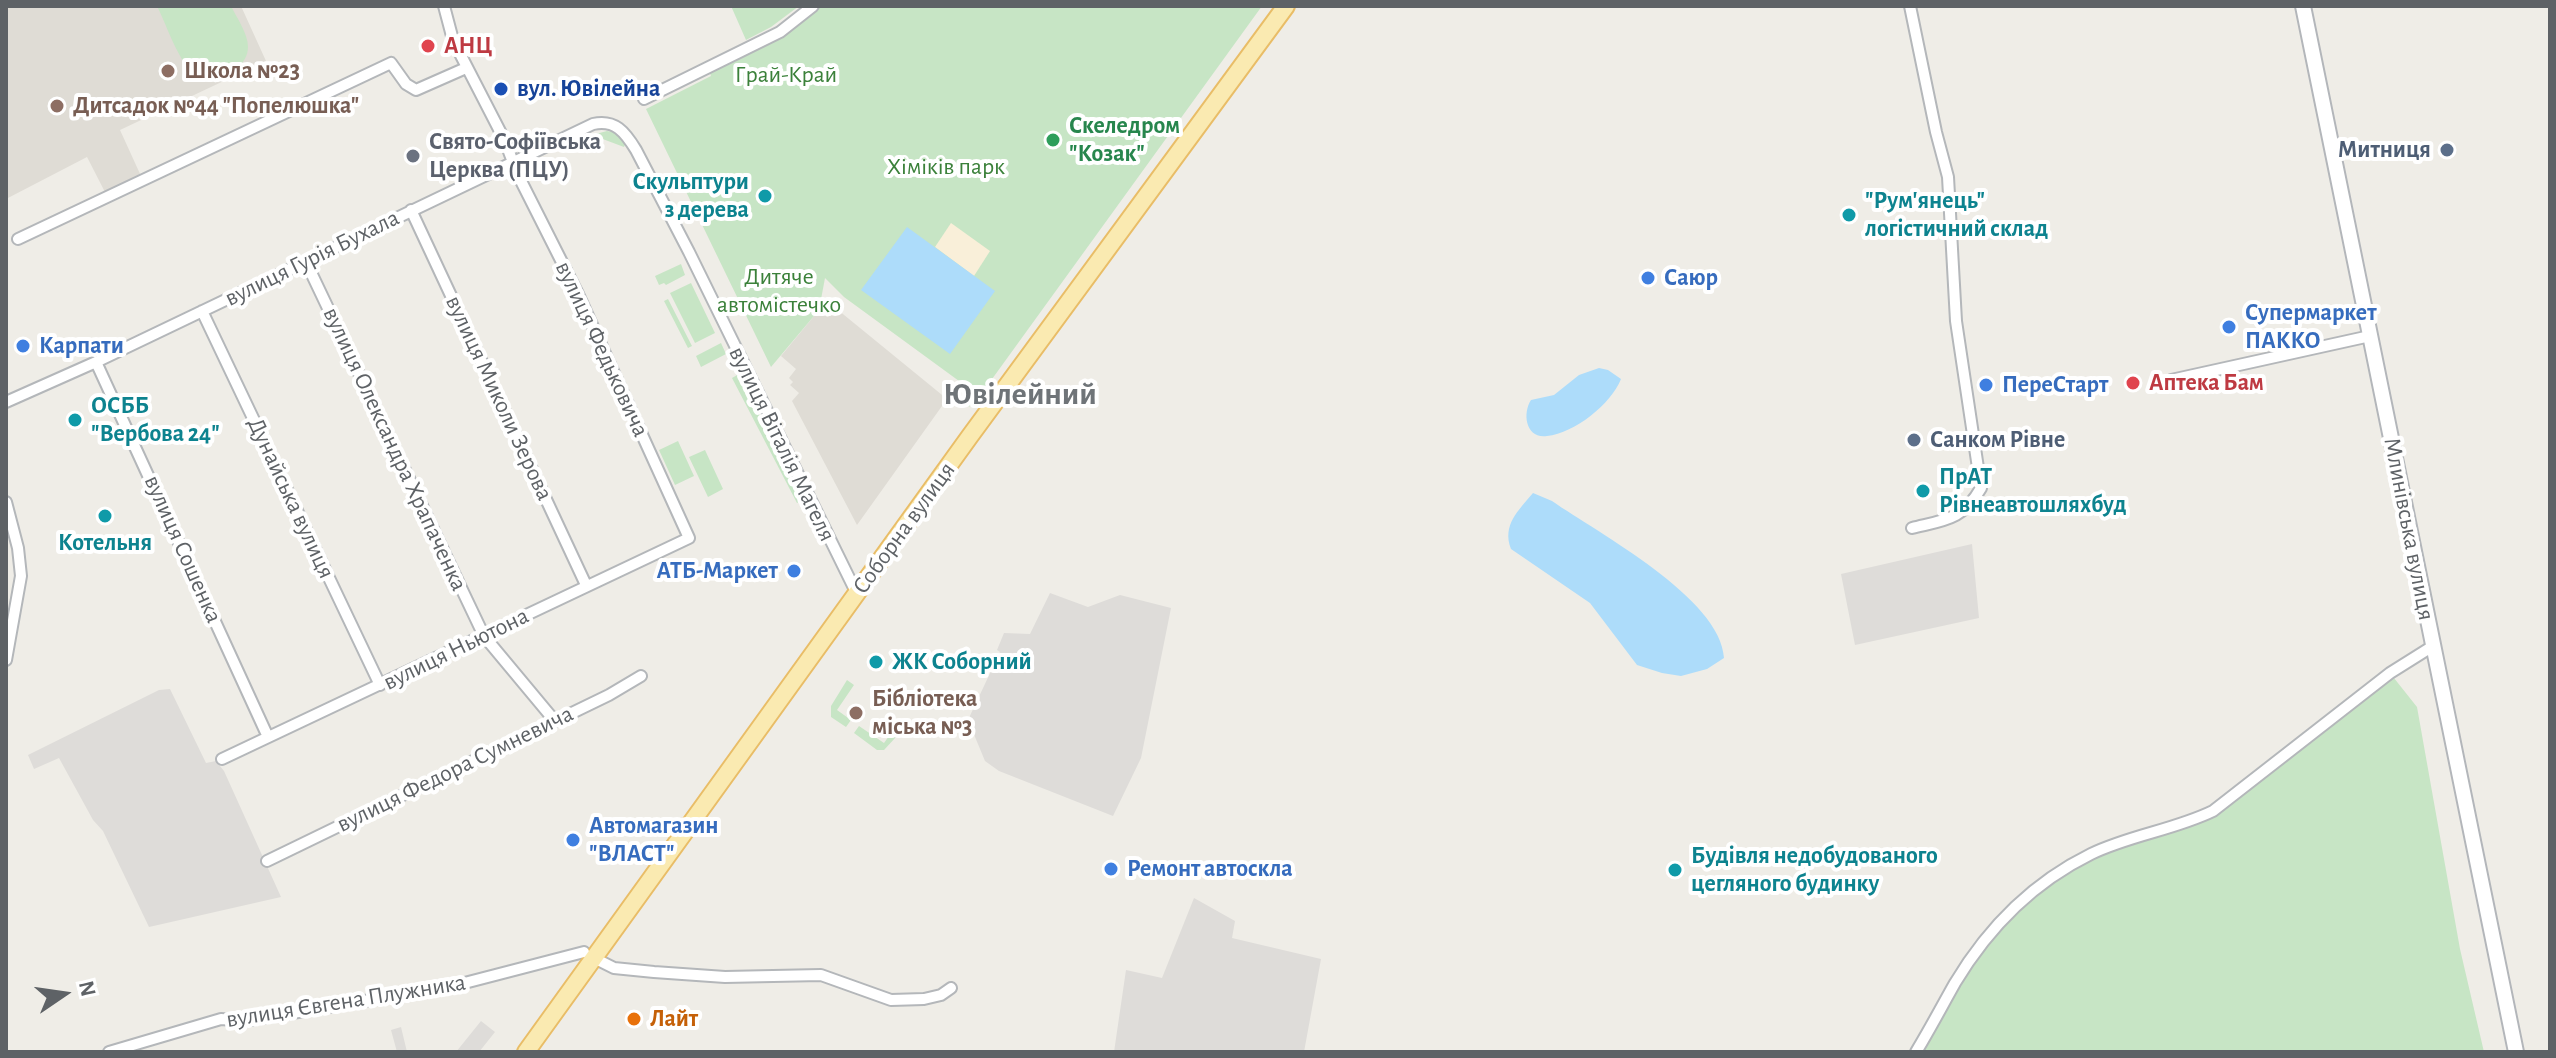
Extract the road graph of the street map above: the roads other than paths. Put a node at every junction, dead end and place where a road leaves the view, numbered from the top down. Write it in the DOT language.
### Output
graph roads {
  1 [pos="444,6"];
  2 [pos="813,6"];
  3 [pos="1286,6"];
  4 [pos="1910,6"];
  5 [pos="2303,6"];
  6 [pos="466,68"];
  7 [pos="644,99"];
  8 [pos="617,127"];
  9 [pos="513,162"];
  10 [pos="411,210"];
  11 [pos="18,239"];
  12 [pos="306,262"];
  13 [pos="202,311"];
  14 [pos="2370,336"];
  15 [pos="96,362"];
  16 [pos="2171,380"];
  17 [pos="6,402"];
  18 [pos="6,502"];
  19 [pos="1912,528"];
  20 [pos="689,538"];
  21 [pos="586,585"];
  22 [pos="857,594"];
  23 [pos="484,636"];
  24 [pos="2433,646"];
  25 [pos="6,660"];
  26 [pos="641,676"];
  27 [pos="380,685"];
  28 [pos="554,720"];
  29 [pos="268,737"];
  30 [pos="222,759"];
  31 [pos="267,861"];
  32 [pos="589,955"];
  33 [pos="951,988"];
  34 [pos="109,1052"];
  35 [pos="526,1052"];
  36 [pos="1916,1052"];
  37 [pos="2516,1052"];
  1 -- 6 [label="street"];
  2 -- 7 [label="street"];
  3 -- 22 [label="main road, Соборна вулиця"];
  4 -- 19 [label="street"];
  5 -- 14 [label="main road, Млинівська вулиця"];
  6 -- 9 [label="street"];
  6 -- 11 [label="street"];
  8 -- 9 [label="street, вулиця Гурія Бухала"];
  8 -- 22 [label="street, вулиця Віталія Магеля"];
  9 -- 10 [label="street, вулиця Гурія Бухала"];
  9 -- 20 [label="street, вулиця Федьковича"];
  10 -- 12 [label="street, вулиця Гурія Бухала"];
  10 -- 21 [label="street, вулиця Миколи Зерова"];
  12 -- 13 [label="street, вулиця Гурія Бухала"];
  12 -- 23 [label="street, вулиця Олександра Храпаченка"];
  13 -- 15 [label="street, вулиця Гурія Бухала"];
  13 -- 27 [label="street, Дунайська вулиця"];
  14 -- 16 [label="street"];
  14 -- 24 [label="main road, Млинівська вулиця"];
  15 -- 17 [label="street, вулиця Гурія Бухала"];
  15 -- 29 [label="street, вулиця Сошенка"];
  18 -- 25 [label="street"];
  20 -- 21 [label="street, вулиця Ньютона"];
  21 -- 23 [label="street, вулиця Ньютона"];
  22 -- 32 [label="main road, Соборна вулиця"];
  23 -- 27 [label="street, вулиця Ньютона"];
  23 -- 28 [label="street, вулиця Олександра Храпаченка"];
  24 -- 36 [label="street"];
  24 -- 37 [label="main road, Млинівська вулиця"];
  26 -- 28 [label="street, вулиця Федора Сумневича"];
  27 -- 29 [label="street, вулиця Ньютона"];
  28 -- 31 [label="street, вулиця Федора Сумневича"];
  29 -- 30 [label="street, вулиця Ньютона"];
  32 -- 33 [label="street"];
  32 -- 34 [label="street, вулиця Євгена Плужника"];
  32 -- 35 [label="main road, Соборна вулиця"];
}
